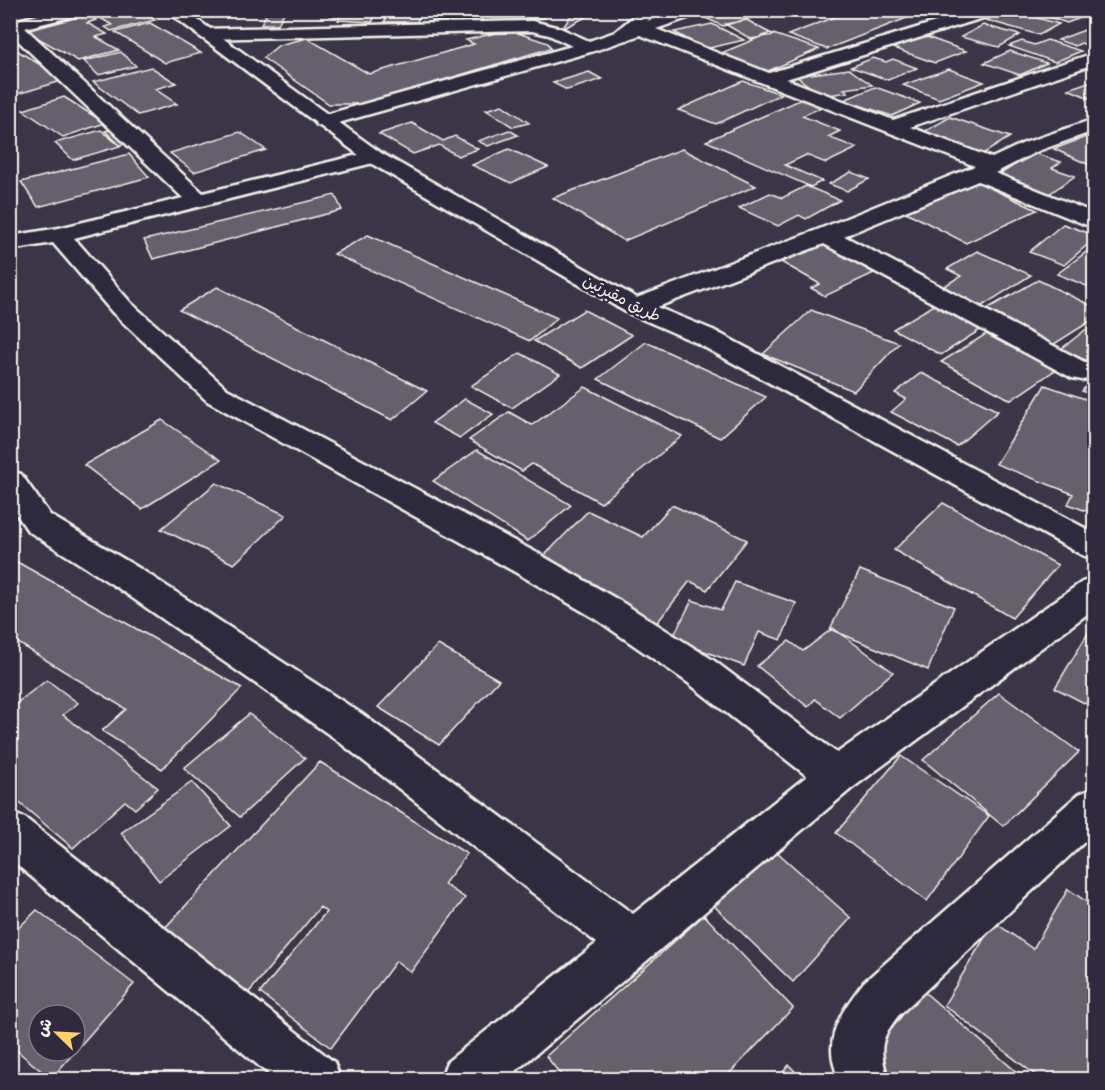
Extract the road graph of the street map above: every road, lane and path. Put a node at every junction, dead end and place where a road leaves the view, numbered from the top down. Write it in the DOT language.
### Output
graph roads {
  1 [pos="80,10"];
  2 [pos="173,10"];
  3 [pos="550,10"];
  4 [pos="651,10"];
  5 [pos="696,10"];
  6 [pos="993,10"];
  7 [pos="12,26"];
  8 [pos="641,29"];
  9 [pos="554,32"];
  10 [pos="204,34"];
  11 [pos="621,36"];
  12 [pos="588,46"];
  13 [pos="1095,58"];
  14 [pos="770,78"];
  15 [pos="324,121"];
  16 [pos="1095,125"];
  17 [pos="894,126"];
  18 [pos="374,157"];
  19 [pos="985,169"];
  20 [pos="198,200"];
  21 [pos="1095,221"];
  22 [pos="59,235"];
  23 [pos="825,235"];
  24 [pos="10,243"];
  25 [pos="635,307"];
  26 [pos="1082,372"];
  27 [pos="10,481"];
  28 [pos="1095,547"];
  29 [pos="1095,591"];
  30 [pos="837,776"];
  31 [pos="1095,807"];
  32 [pos="10,832"];
  33 [pos="633,942"];
  34 [pos="316,1080"];
  35 [pos="465,1080"];
  36 [pos="863,1080"];
  1 -- 7 [label="street"];
  2 -- 10 [label="street, طريق مقبرتين"];
  3 -- 9 [label="street"];
  4 -- 11 [label="street"];
  5 -- 8 [label="street"];
  6 -- 14 [label="street"];
  7 -- 20 [label="street"];
  8 -- 11 [label="street"];
  8 -- 14 [label="street"];
  9 -- 10 [label="street"];
  9 -- 12 [label="street"];
  10 -- 15 [label="street, طريق مقبرتين"];
  11 -- 12 [label="street"];
  12 -- 15 [label="street"];
  13 -- 17 [label="street"];
  14 -- 17 [label="street"];
  15 -- 18 [label="street, طريق مقبرتين"];
  16 -- 19 [label="street"];
  17 -- 19 [label="street"];
  18 -- 20 [label="street"];
  18 -- 25 [label="street, طريق مقبرتين"];
  19 -- 21 [label="street"];
  19 -- 23 [label="street"];
  20 -- 22 [label="street"];
  22 -- 24 [label="street"];
  22 -- 30 [label="street"];
  23 -- 25 [label="street"];
  23 -- 26 [label="street"];
  25 -- 28 [label="street, طريق مقبرتين"];
  27 -- 33 [label="street"];
  29 -- 30 [label="street"];
  30 -- 33 [label="street"];
  31 -- 36 [label="street"];
  32 -- 34 [label="street"];
  33 -- 35 [label="street"];
}
